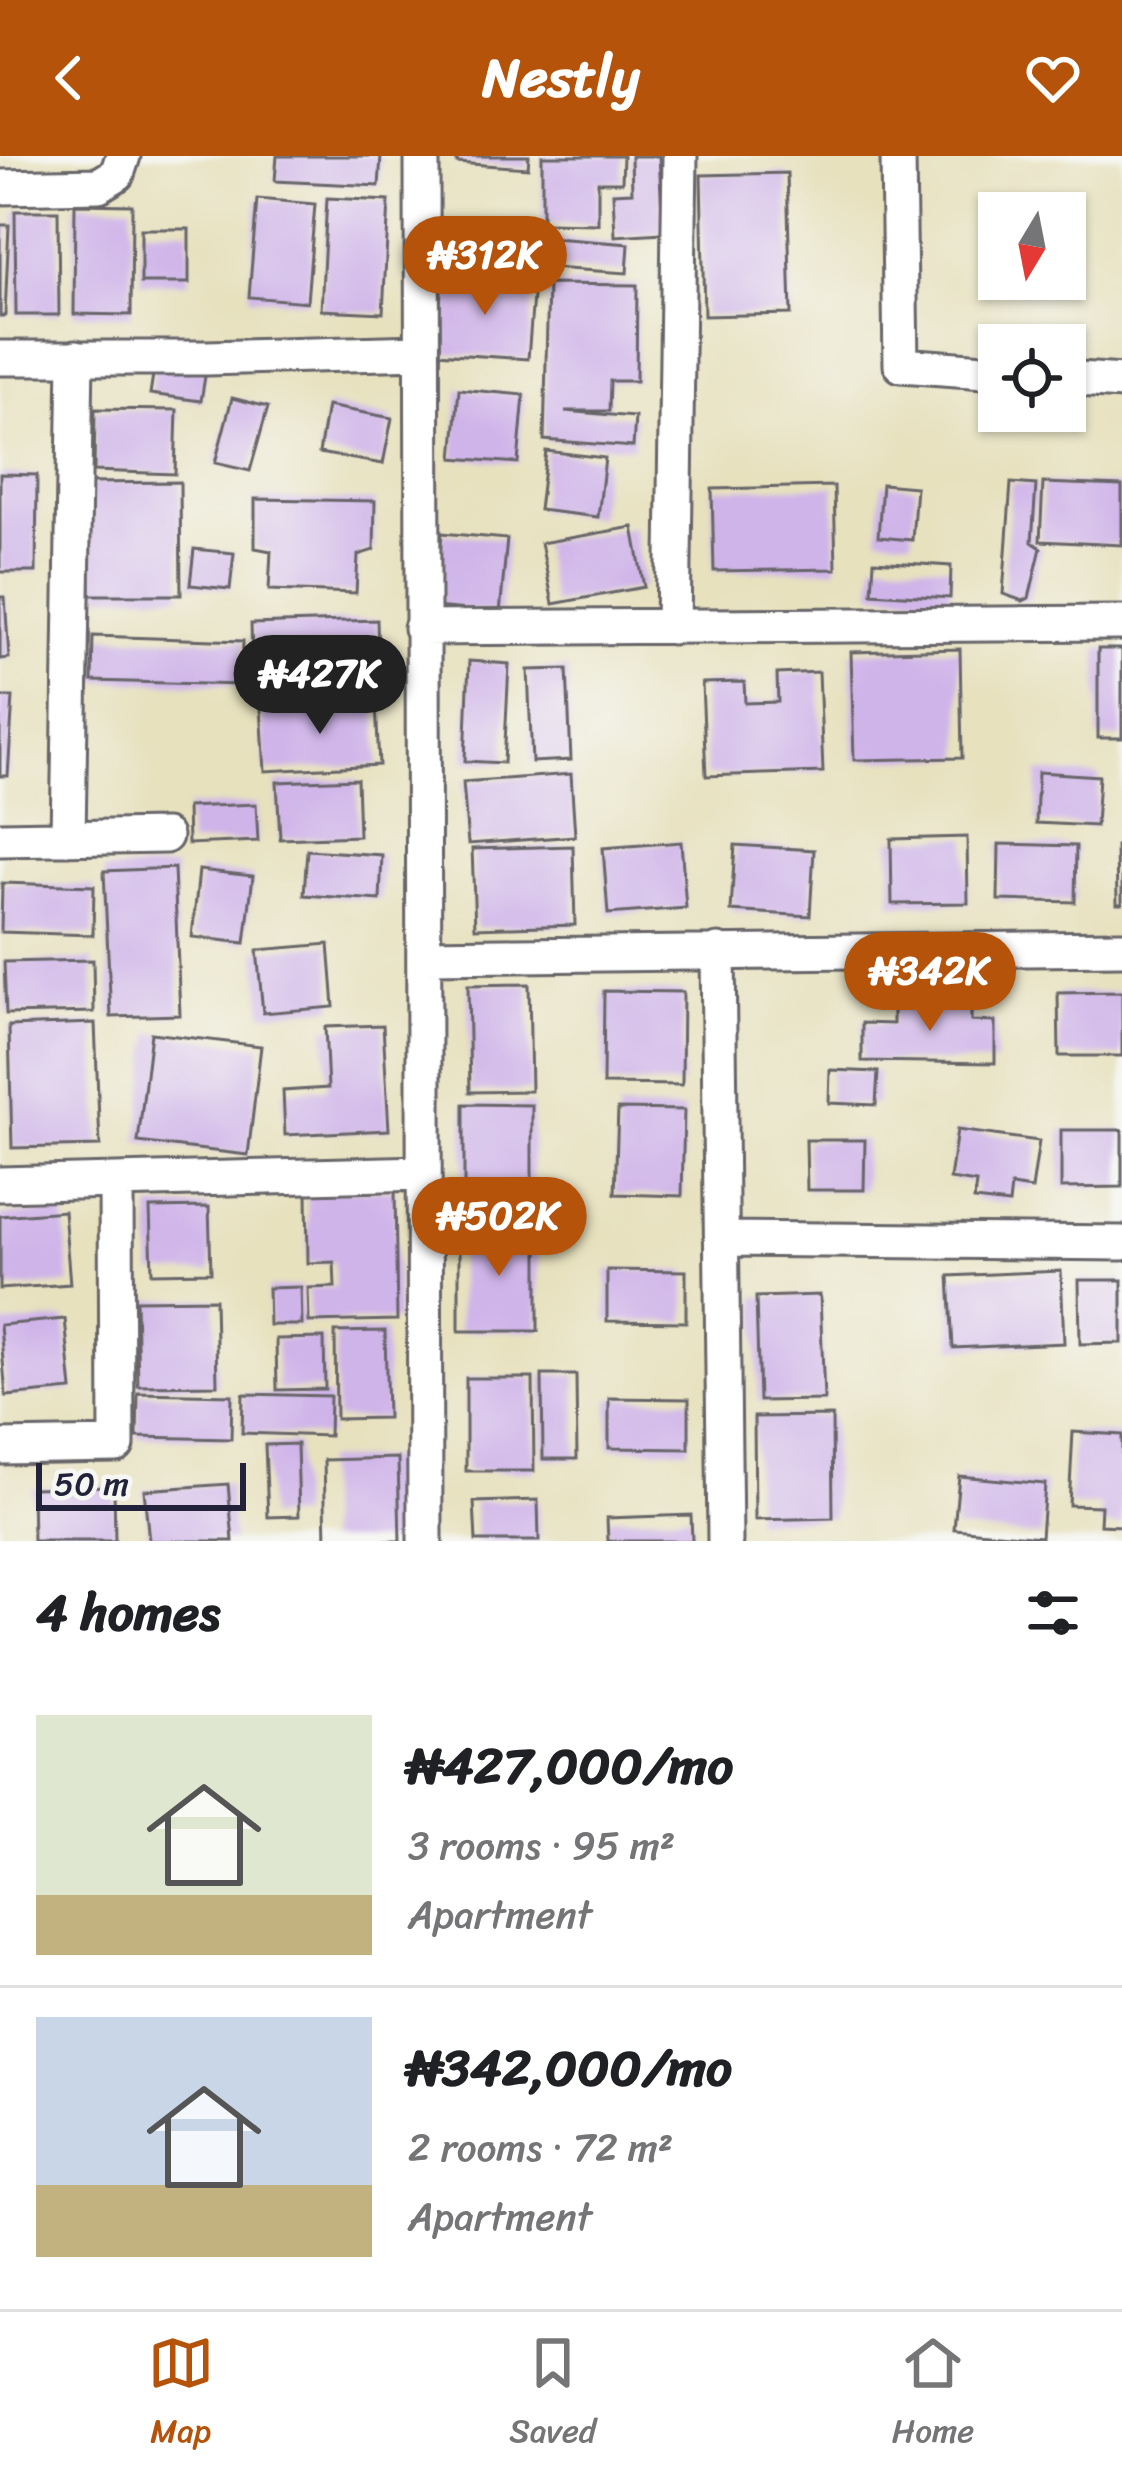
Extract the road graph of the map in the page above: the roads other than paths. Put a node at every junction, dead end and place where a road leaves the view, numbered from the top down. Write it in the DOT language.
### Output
graph roads {
  1 [pos="122,156"];
  2 [pos="422,156"];
  3 [pos="680,156"];
  4 [pos="898,156"];
  5 [pos="0,187"];
  6 [pos="421,352"];
  7 [pos="76,357"];
  8 [pos="0,358"];
  9 [pos="978,370"];
  10 [pos="1086,379"];
  11 [pos="1122,382"];
  12 [pos="1122,623"];
  13 [pos="673,626"];
  14 [pos="421,628"];
  15 [pos="166,836"];
  16 [pos="0,838"];
  17 [pos="68,838"];
  18 [pos="1122,948"];
  19 [pos="718,951"];
  20 [pos="425,956"];
  21 [pos="424,1173"];
  22 [pos="116,1181"];
  23 [pos="0,1184"];
  24 [pos="722,1239"];
  25 [pos="1122,1244"];
  26 [pos="0,1447"];
  27 [pos="425,1541"];
  28 [pos="725,1541"];
  1 -- 5 [label="street"];
  2 -- 6 [label="street"];
  3 -- 13 [label="street"];
  4 -- 9 [label="street"];
  6 -- 7 [label="street"];
  6 -- 14 [label="street"];
  7 -- 8 [label="street"];
  7 -- 17 [label="street"];
  10 -- 11 [label="street"];
  12 -- 13 [label="street"];
  13 -- 14 [label="street"];
  14 -- 20 [label="street"];
  15 -- 17 [label="street"];
  16 -- 17 [label="street"];
  18 -- 19 [label="street"];
  19 -- 20 [label="street"];
  19 -- 24 [label="street"];
  20 -- 21 [label="street"];
  21 -- 22 [label="street"];
  21 -- 27 [label="street"];
  22 -- 23 [label="street"];
  22 -- 26 [label="street"];
  24 -- 25 [label="street"];
  24 -- 28 [label="street"];
}
